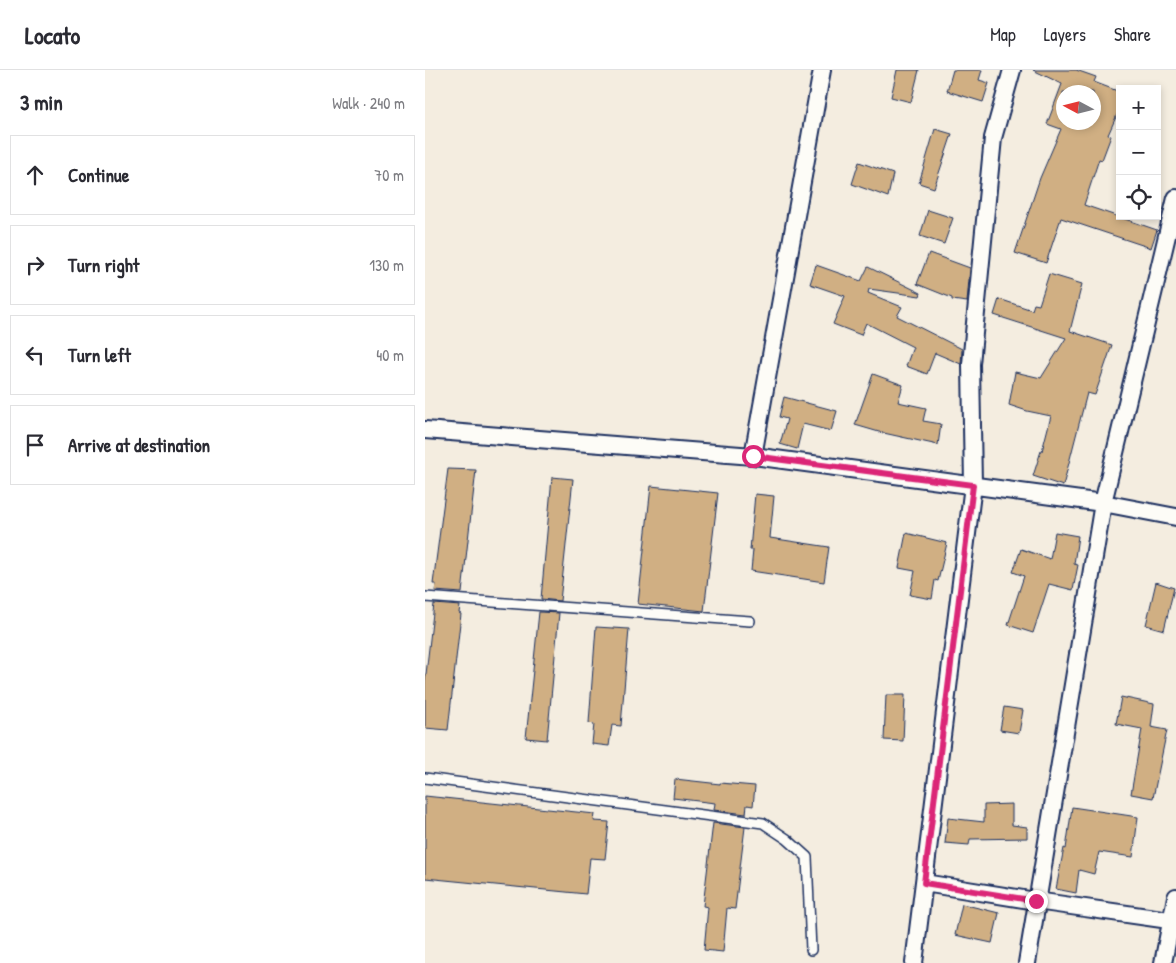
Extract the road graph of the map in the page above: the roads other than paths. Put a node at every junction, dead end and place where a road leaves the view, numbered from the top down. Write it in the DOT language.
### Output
graph roads {
  1 [pos="822,70"];
  2 [pos="1012,70"];
  3 [pos="1176,198"];
  4 [pos="425,430"];
  5 [pos="753,456"];
  6 [pos="973,485"];
  7 [pos="1103,503"];
  8 [pos="1176,517"];
  9 [pos="425,597"];
  10 [pos="750,621"];
  11 [pos="425,778"];
  12 [pos="924,883"];
  13 [pos="1176,897"];
  14 [pos="1036,901"];
  15 [pos="1173,921"];
  16 [pos="811,950"];
  17 [pos="914,963"];
  18 [pos="1027,963"];
  19 [pos="1163,963"];
  1 -- 5 [label="street"];
  2 -- 6 [label="street"];
  3 -- 7 [label="street"];
  4 -- 5 [label="street"];
  5 -- 6 [label="street"];
  6 -- 7 [label="street"];
  6 -- 12 [label="street"];
  7 -- 8 [label="street"];
  7 -- 14 [label="street"];
  9 -- 10 [label="lane"];
  11 -- 16 [label="lane"];
  12 -- 14 [label="street"];
  12 -- 17 [label="street"];
  13 -- 15 [label="street"];
  14 -- 15 [label="street"];
  14 -- 18 [label="street"];
  15 -- 19 [label="street"];
}
